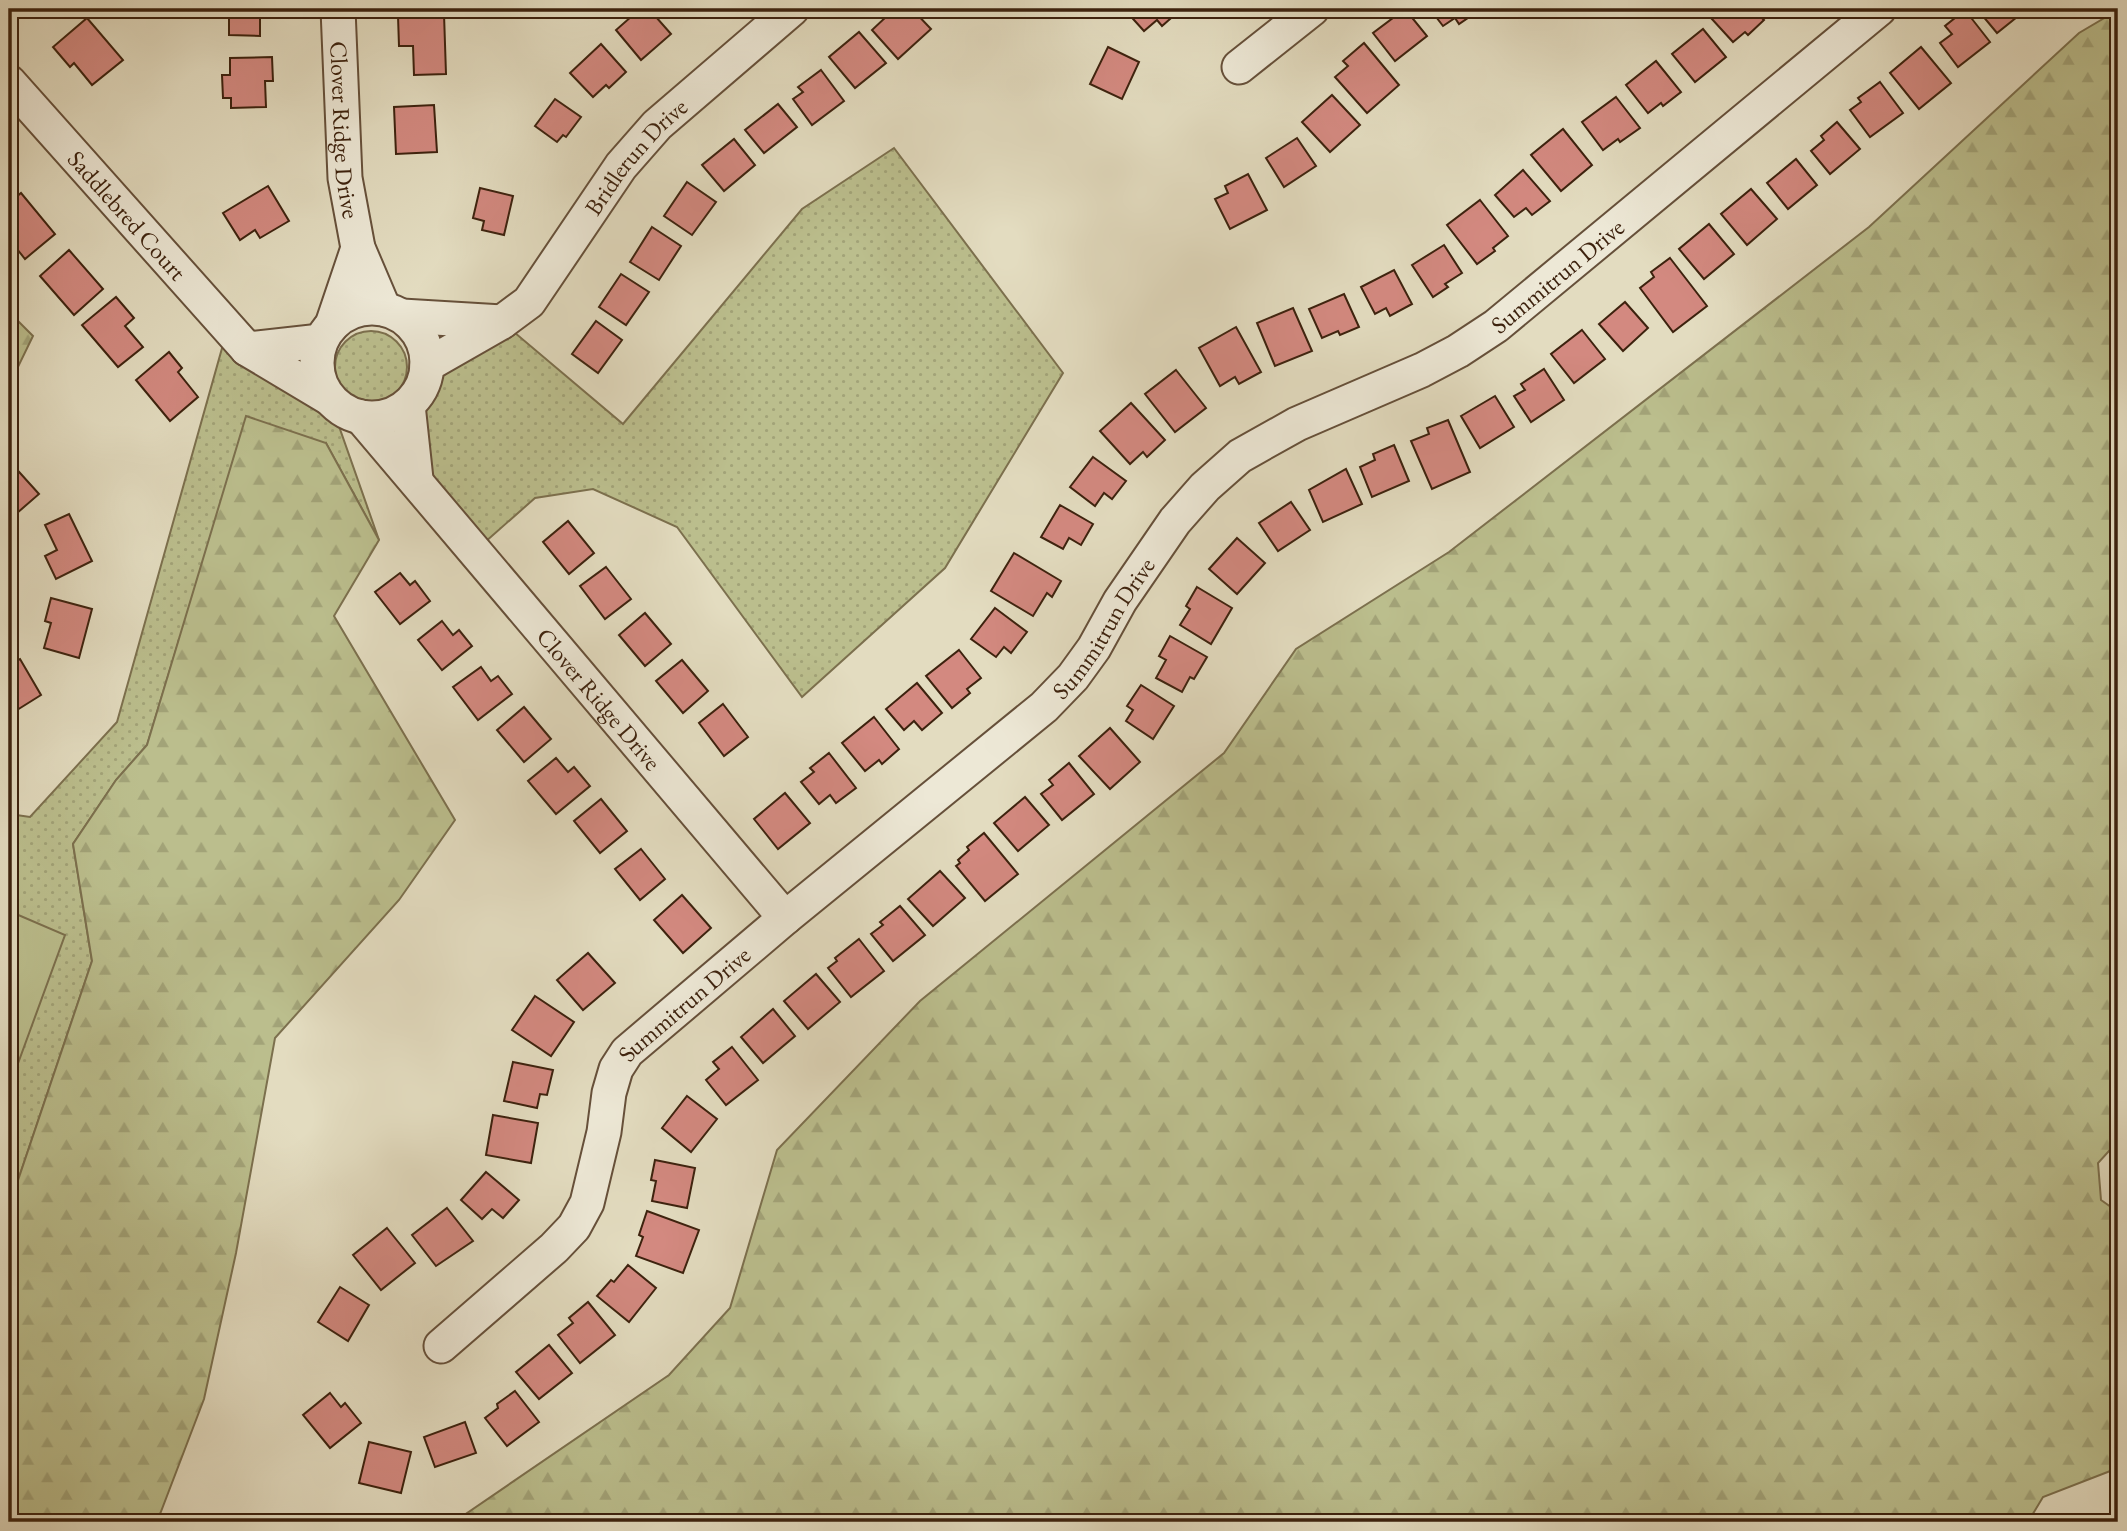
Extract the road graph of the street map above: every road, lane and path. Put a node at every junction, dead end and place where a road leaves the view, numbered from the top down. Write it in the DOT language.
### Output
graph roads {
  1 [pos="338,9"];
  2 [pos="792,9"];
  3 [pos="1312,9"];
  4 [pos="1879,9"];
  5 [pos="1239,67"];
  6 [pos="9,82"];
  7 [pos="358,248"];
  8 [pos="393,312"];
  9 [pos="502,322"];
  10 [pos="326,333"];
  11 [pos="247,349"];
  12 [pos="427,365"];
  13 [pos="329,398"];
  14 [pos="408,405"];
  15 [pos="362,417"];
  16 [pos="416,479"];
  17 [pos="785,918"];
  18 [pos="441,1346"];
  1 -- 7 [label="street, Clover Ridge Drive"];
  2 -- 9 [label="street, Bridlerun Drive"];
  3 -- 5 [label="street"];
  4 -- 17 [label="street, Summitrun Drive"];
  6 -- 11 [label="street, Saddlebred Court"];
  7 -- 8 [label="street, Clover Ridge Drive"];
  7 -- 10 [label="street, Clover Ridge Drive"];
  8 -- 9 [label="street"];
  8 -- 10 [label="street"];
  8 -- 12 [label="street, Clover Ridge Drive"];
  9 -- 12 [label="street, Bridlerun Drive"];
  10 -- 11 [label="street"];
  10 -- 13 [label="street, Clover Ridge Drive"];
  11 -- 13 [label="street, Saddlebred Court"];
  12 -- 14 [label="street"];
  13 -- 15 [label="street, Clover Ridge Drive"];
  14 -- 15 [label="street"];
  14 -- 16 [label="street"];
  15 -- 16 [label="street, Clover Ridge Drive"];
  16 -- 17 [label="street, Clover Ridge Drive"];
  17 -- 18 [label="street, Summitrun Drive"];
}
